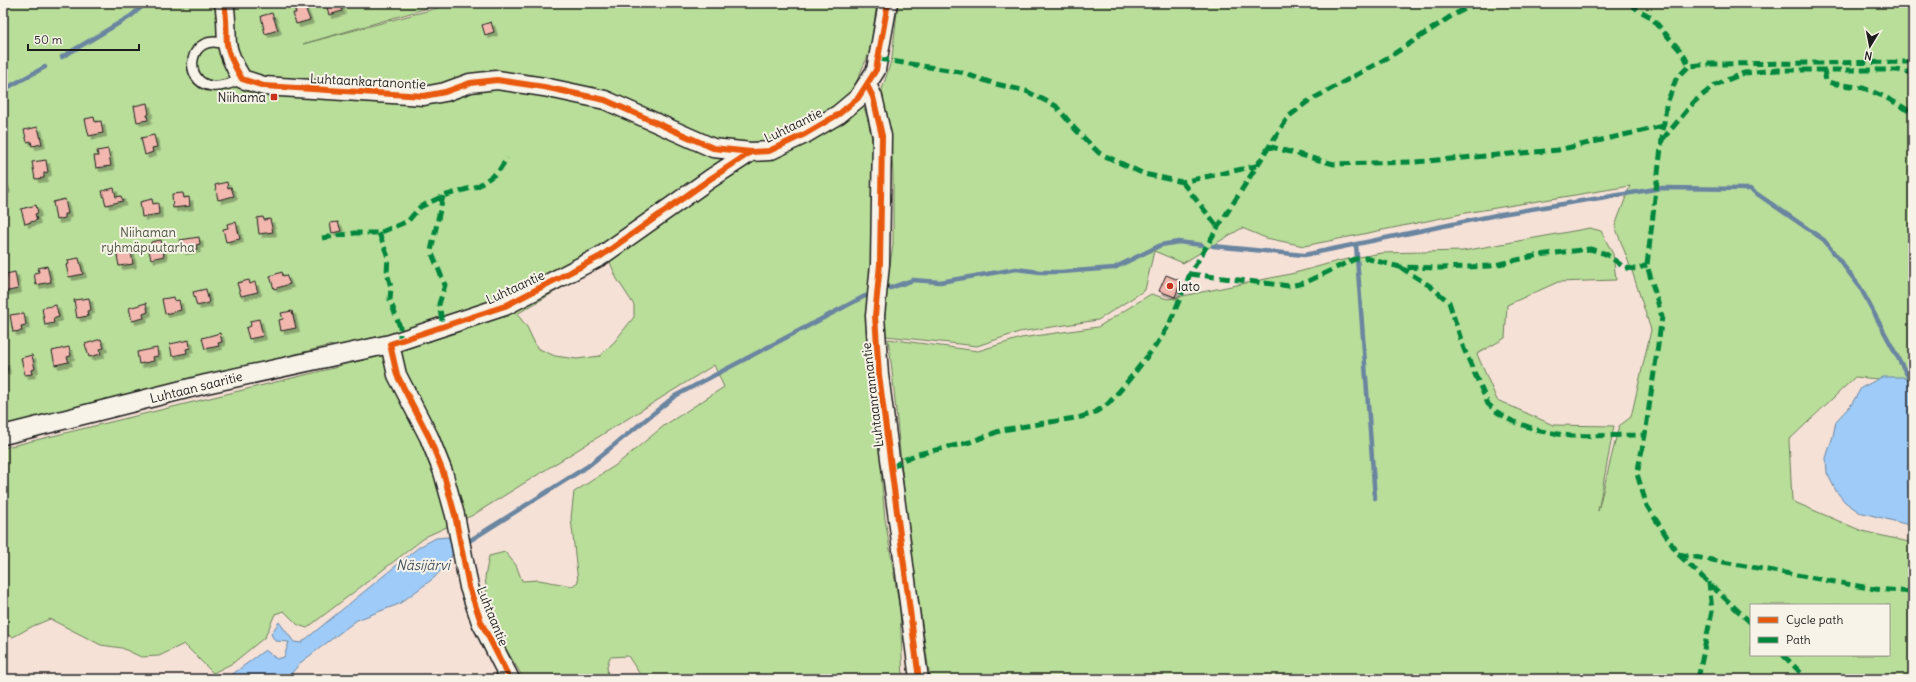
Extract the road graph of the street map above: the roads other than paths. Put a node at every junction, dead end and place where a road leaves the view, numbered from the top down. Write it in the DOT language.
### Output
graph roads {
  1 [pos="224,3"];
  2 [pos="888,3"];
  3 [pos="227,45"];
  4 [pos="242,79"];
  5 [pos="868,85"];
  6 [pos="752,152"];
  7 [pos="390,344"];
  8 [pos="3,435"];
  9 [pos="510,679"];
  10 [pos="919,679"];
  1 -- 3 [label="street"];
  2 -- 5 [label="street, Luhtaantie"];
  3 -- 4 [label="street"];
  3 -- 4 [label="lane"];
  4 -- 6 [label="street, Luhtaankartanontie"];
  5 -- 6 [label="street, Luhtaantie"];
  5 -- 10 [label="street, Luhtaanrannantie"];
  6 -- 7 [label="street, Luhtaantie"];
  7 -- 8 [label="street, Luhtaan saaritie"];
  7 -- 9 [label="street, Luhtaantie"];
}
